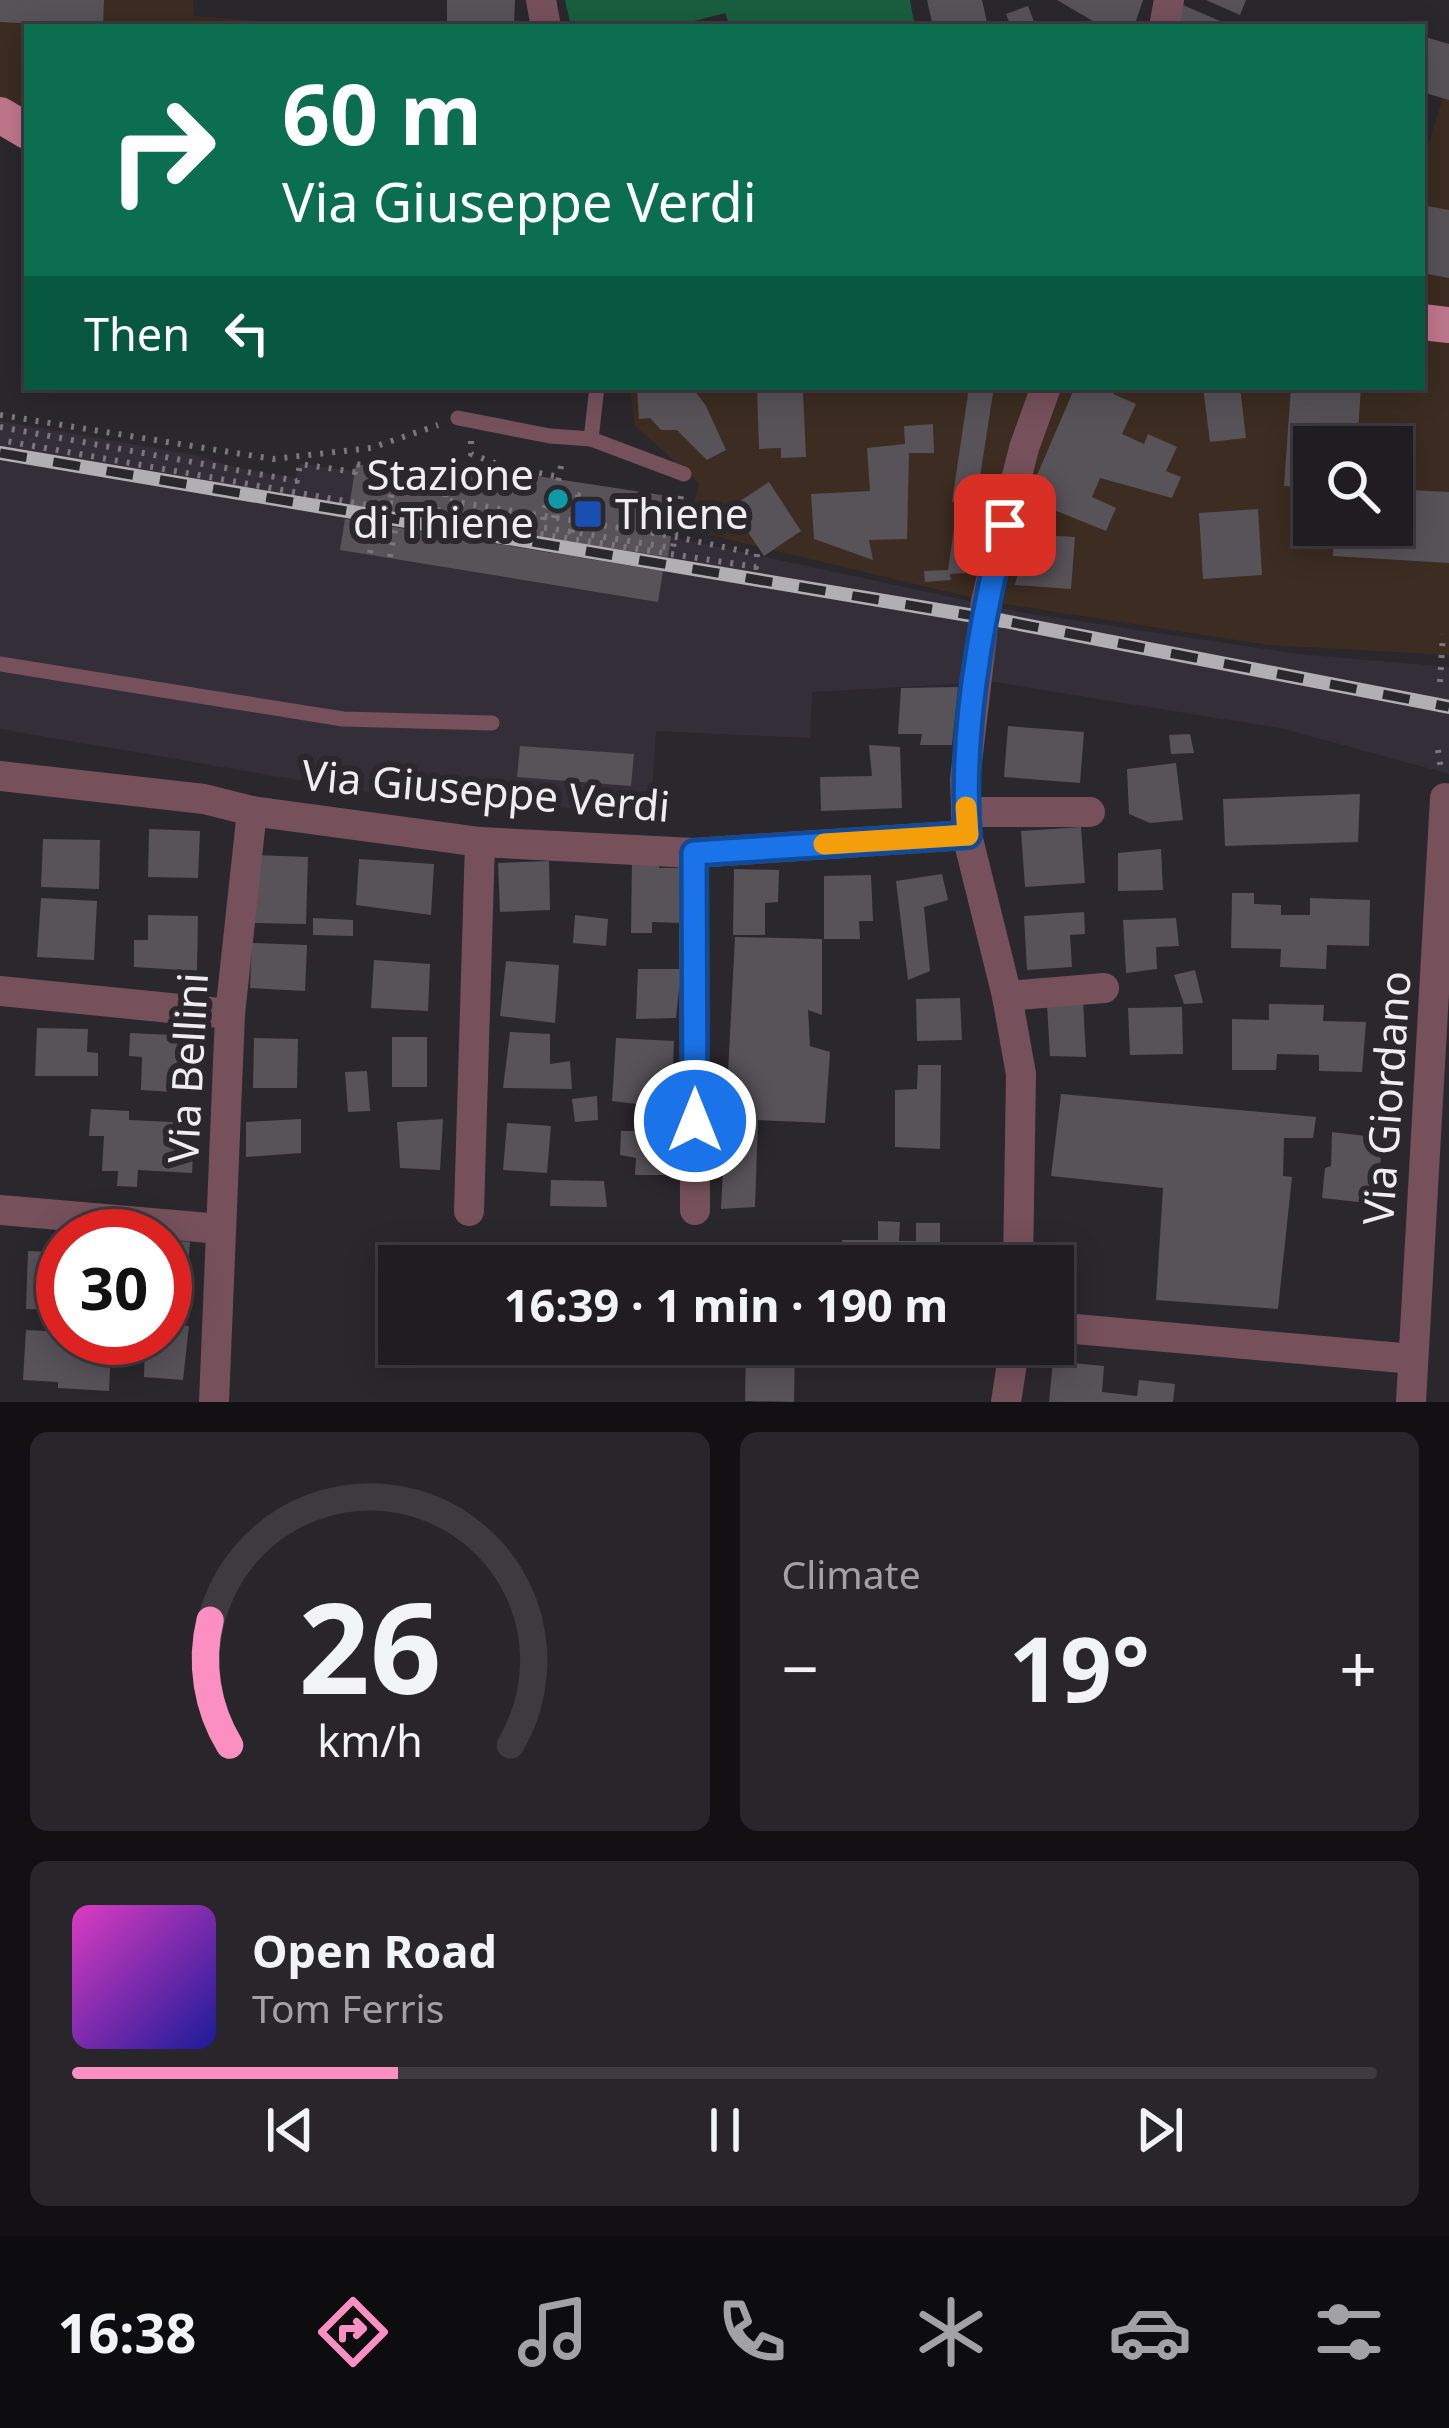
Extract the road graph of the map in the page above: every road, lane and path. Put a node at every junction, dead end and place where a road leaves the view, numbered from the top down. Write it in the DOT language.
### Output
graph roads {
  1 [pos="597,390"];
  2 [pos="1045,390"];
  3 [pos="0,415"];
  4 [pos="458,418"];
  5 [pos="0,427"];
  6 [pos="591,439"];
  7 [pos="0,440"];
  8 [pos="471,454"];
  9 [pos="561,466"];
  10 [pos="684,474"];
  11 [pos="559,477"];
  12 [pos="375,492"];
  13 [pos="557,492"];
  14 [pos="389,506"];
  15 [pos="544,516"];
  16 [pos="554,518"];
  17 [pos="573,521"];
  18 [pos="376,522"];
  19 [pos="396,525"];
  20 [pos="542,530"];
  21 [pos="553,531"];
  22 [pos="571,534"];
  23 [pos="371,536"];
  24 [pos="675,537"];
  25 [pos="393,540"];
  26 [pos="370,554"];
  27 [pos="390,556"];
  28 [pos="1443,634"];
  29 [pos="0,664"];
  30 [pos="1440,682"];
  31 [pos="492,723"];
  32 [pos="0,776"];
  33 [pos="253,811"];
  34 [pos="1446,811"];
  35 [pos="1090,812"];
  36 [pos="967,823"];
  37 [pos="480,842"];
  38 [pos="694,853"];
  39 [pos="1444,935"];
  40 [pos="1104,988"];
  41 [pos="0,992"];
  42 [pos="1007,996"];
  43 [pos="230,1014"];
  44 [pos="0,1210"];
  45 [pos="695,1210"];
  46 [pos="469,1211"];
  47 [pos="221,1229"];
  48 [pos="1018,1245"];
  49 [pos="1074,1329"];
  50 [pos="1413,1359"];
  51 [pos="1012,1365"];
  52 [pos="214,1402"];
  53 [pos="1006,1402"];
  54 [pos="1411,1402"];
  1 -- 6 [label="lane"];
  2 -- 36 [label="street"];
  3 -- 4 [label="path"];
  4 -- 6 [label="lane"];
  5 -- 15 [label="path"];
  6 -- 10 [label="lane"];
  7 -- 14 [label="path"];
  8 -- 11 [label="path"];
  9 -- 11 [label="path"];
  10 -- 24 [label="path"];
  11 -- 13 [label="path"];
  12 -- 14 [label="path"];
  13 -- 15 [label="path"];
  13 -- 16 [label="path"];
  13 -- 17 [label="path"];
  14 -- 20 [label="path"];
  15 -- 16 [label="path"];
  15 -- 20 [label="path"];
  16 -- 17 [label="path"];
  16 -- 21 [label="path"];
  17 -- 22 [label="path"];
  17 -- 24 [label="path"];
  18 -- 23 [label="path"];
  19 -- 25 [label="path"];
  20 -- 21 [label="path"];
  21 -- 22 [label="path"];
  22 -- 24 [label="path"];
  22 -- 24 [label="path"];
  23 -- 25 [label="path"];
  23 -- 26 [label="path"];
  25 -- 27 [label="path"];
  28 -- 30 [label="path"];
  29 -- 31 [label="lane"];
  32 -- 33 [label="street, Via Giuseppe Verdi"];
  33 -- 37 [label="street, Via Giuseppe Verdi"];
  33 -- 43 [label="street, Via Bellini"];
  34 -- 39 [label="street, Via Giordano"];
  35 -- 36 [label="street, Via Giuseppe Verdi"];
  36 -- 38 [label="street, Via Giuseppe Verdi"];
  36 -- 42 [label="street"];
  37 -- 38 [label="street, Via Giuseppe Verdi"];
  37 -- 46 [label="street"];
  38 -- 45 [label="street"];
  39 -- 50 [label="street, Via Giordano"];
  40 -- 42 [label="street"];
  41 -- 43 [label="street"];
  42 -- 48 [label="street"];
  43 -- 47 [label="street, Via Bellini"];
  44 -- 47 [label="street"];
  47 -- 52 [label="street, Via Bellini"];
  49 -- 50 [label="street"];
  50 -- 54 [label="street, Via Giordano"];
  51 -- 53 [label="street"];
}
